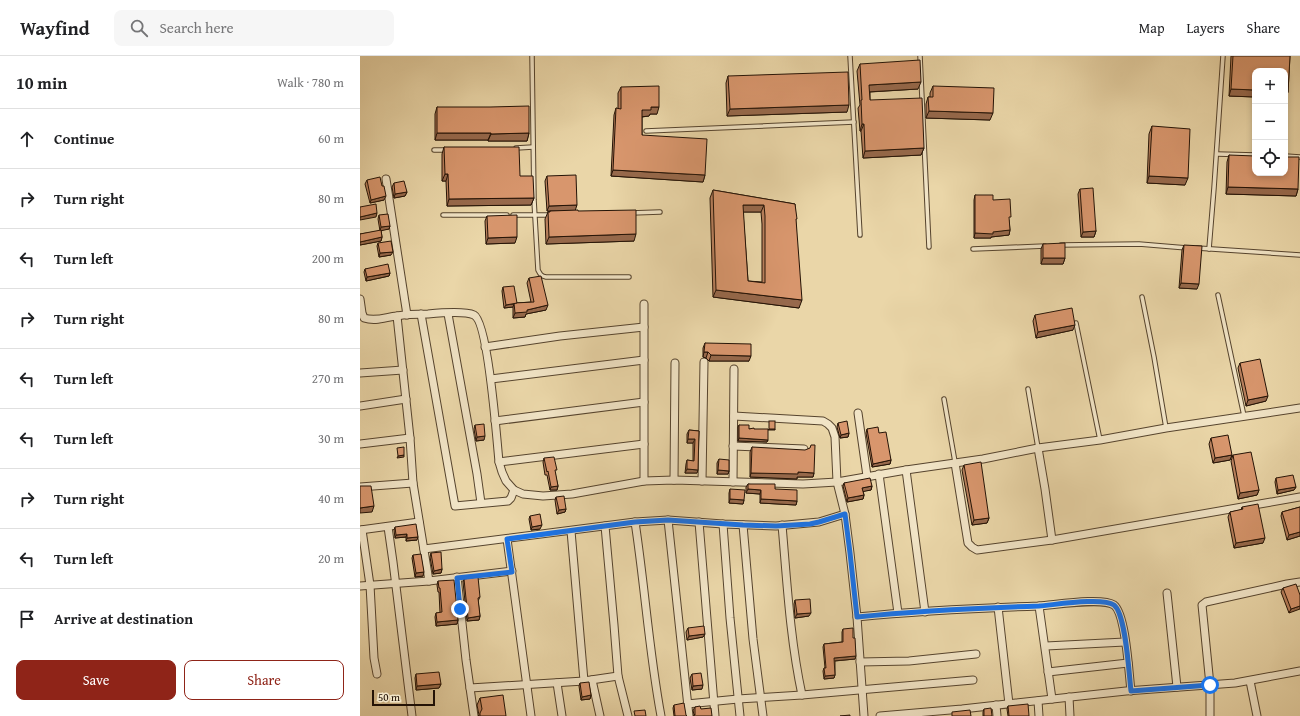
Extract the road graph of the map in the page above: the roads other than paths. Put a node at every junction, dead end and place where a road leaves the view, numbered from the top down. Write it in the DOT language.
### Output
graph roads {
  1 [pos="532,56"];
  2 [pos="850,56"];
  3 [pos="920,56"];
  4 [pos="1223,56"];
  5 [pos="854,122"];
  6 [pos="646,131"];
  7 [pos="533,147"];
  8 [pos="510,148"];
  9 [pos="434,150"];
  10 [pos="449,150"];
  11 [pos="1217,154"];
  12 [pos="1252,155"];
  13 [pos="1288,156"];
  14 [pos="1300,157"];
  15 [pos="386,179"];
  16 [pos="660,212"];
  17 [pos="629,213"];
  18 [pos="443,215"];
  19 [pos="535,215"];
  20 [pos="559,215"];
  21 [pos="860,235"];
  22 [pos="1058,245"];
  23 [pos="1051,246"];
  24 [pos="929,247"];
  25 [pos="973,249"];
  26 [pos="1209,249"];
  27 [pos="1300,255"];
  28 [pos="629,277"];
  29 [pos="1218,295"];
  30 [pos="1142,297"];
  31 [pos="360,299"];
  32 [pos="644,304"];
  33 [pos="421,314"];
  34 [pos="448,314"];
  35 [pos="407,315"];
  36 [pos="397,316"];
  37 [pos="1076,322"];
  38 [pos="644,327"];
  39 [pos="485,347"];
  40 [pos="644,360"];
  41 [pos="704,362"];
  42 [pos="675,363"];
  43 [pos="734,369"];
  44 [pos="403,370"];
  45 [pos="360,373"];
  46 [pos="491,379"];
  47 [pos="1028,388"];
  48 [pos="944,399"];
  49 [pos="406,400"];
  50 [pos="644,402"];
  51 [pos="360,406"];
  52 [pos="1300,408"];
  53 [pos="858,413"];
  54 [pos="734,416"];
  55 [pos="1244,417"];
  56 [pos="495,421"];
  57 [pos="1166,428"];
  58 [pos="410,438"];
  59 [pos="1100,440"];
  60 [pos="360,444"];
  61 [pos="644,444"];
  62 [pos="733,446"];
  63 [pos="1038,448"];
  64 [pos="804,449"];
  65 [pos="499,462"];
  66 [pos="955,464"];
  67 [pos="906,470"];
  68 [pos="879,474"];
  69 [pos="867,476"];
  70 [pos="674,480"];
  71 [pos="644,481"];
  72 [pos="702,481"];
  73 [pos="733,482"];
  74 [pos="837,482"];
  75 [pos="413,483"];
  76 [pos="360,487"];
  77 [pos="514,490"];
  78 [pos="1300,497"];
  79 [pos="481,503"];
  80 [pos="845,514"];
  81 [pos="668,520"];
  82 [pos="419,522"];
  83 [pos="635,522"];
  84 [pos="700,522"];
  85 [pos="723,524"];
  86 [pos="743,525"];
  87 [pos="782,525"];
  88 [pos="605,526"];
  89 [pos="388,527"];
  90 [pos="361,530"];
  91 [pos="571,531"];
  92 [pos="507,539"];
  93 [pos="1052,540"];
  94 [pos="424,549"];
  95 [pos="512,572"];
  96 [pos="457,578"];
  97 [pos="429,581"];
  98 [pos="1300,582"];
  99 [pos="396,584"];
  100 [pos="370,585"];
  101 [pos="360,586"];
  102 [pos="1166,593"];
  103 [pos="1039,606"];
  104 [pos="998,607"];
  105 [pos="925,612"];
  106 [pos="898,613"];
  107 [pos="857,617"];
  108 [pos="1125,642"];
  109 [pos="1046,646"];
  110 [pos="976,654"];
  111 [pos="860,662"];
  112 [pos="1128,663"];
  113 [pos="1300,671"];
  114 [pos="1048,672"];
  115 [pos="377,674"];
  116 [pos="618,676"];
  117 [pos="973,680"];
  118 [pos="1250,680"];
  119 [pos="588,681"];
  120 [pos="557,683"];
  121 [pos="527,685"];
  122 [pos="1210,685"];
  123 [pos="1177,687"];
  124 [pos="470,688"];
  125 [pos="862,690"];
  126 [pos="1131,691"];
  127 [pos="802,695"];
  128 [pos="1069,697"];
  129 [pos="760,698"];
  130 [pos="738,699"];
  131 [pos="1052,699"];
  132 [pos="714,701"];
  133 [pos="1038,701"];
  134 [pos="687,704"];
  135 [pos="1008,704"];
  136 [pos="996,705"];
  137 [pos="945,713"];
  138 [pos="901,715"];
  139 [pos="412,716"];
  140 [pos="474,716"];
  141 [pos="531,716"];
  142 [pos="562,716"];
  143 [pos="600,716"];
  144 [pos="628,716"];
  145 [pos="661,716"];
  146 [pos="689,716"];
  147 [pos="716,716"];
  148 [pos="740,716"];
  149 [pos="763,716"];
  150 [pos="864,716"];
  151 [pos="880,716"];
  152 [pos="997,716"];
  153 [pos="1039,716"];
  154 [pos="1070,716"];
  155 [pos="1210,716"];
  156 [pos="1257,716"];
  1 -- 7 [label="lane"];
  2 -- 5 [label="lane"];
  3 -- 24 [label="lane"];
  4 -- 11 [label="lane"];
  5 -- 6 [label="lane"];
  5 -- 21 [label="lane"];
  7 -- 8 [label="lane"];
  7 -- 19 [label="lane"];
  9 -- 10 [label="lane"];
  11 -- 12 [label="lane"];
  11 -- 26 [label="lane"];
  13 -- 14 [label="lane"];
  15 -- 35 [label="street"];
  16 -- 17 [label="lane"];
  18 -- 19 [label="lane"];
  19 -- 20 [label="lane"];
  19 -- 28 [label="lane"];
  22 -- 26 [label="lane"];
  23 -- 25 [label="lane"];
  26 -- 27 [label="lane"];
  29 -- 55 [label="lane"];
  30 -- 57 [label="lane"];
  31 -- 36 [label="street"];
  32 -- 38 [label="street"];
  33 -- 34 [label="street"];
  33 -- 35 [label="street"];
  33 -- 79 [label="street"];
  34 -- 39 [label="street"];
  34 -- 79 [label="street"];
  35 -- 36 [label="street"];
  36 -- 44 [label="street"];
  37 -- 59 [label="lane"];
  38 -- 39 [label="street"];
  38 -- 40 [label="street"];
  39 -- 46 [label="street"];
  40 -- 46 [label="street"];
  40 -- 50 [label="street"];
  41 -- 72 [label="street"];
  42 -- 70 [label="street"];
  43 -- 54 [label="street"];
  44 -- 45 [label="street"];
  44 -- 49 [label="street"];
  46 -- 56 [label="street"];
  47 -- 63 [label="lane"];
  48 -- 66 [label="lane"];
  49 -- 51 [label="street"];
  49 -- 58 [label="street"];
  50 -- 56 [label="street"];
  50 -- 61 [label="street"];
  52 -- 55 [label="street"];
  53 -- 69 [label="street"];
  54 -- 62 [label="street"];
  54 -- 74 [label="street"];
  55 -- 57 [label="street"];
  56 -- 65 [label="street"];
  57 -- 59 [label="street"];
  58 -- 60 [label="street"];
  58 -- 75 [label="street"];
  59 -- 63 [label="street"];
  61 -- 65 [label="street"];
  61 -- 71 [label="street"];
  62 -- 64 [label="street"];
  62 -- 73 [label="street"];
  63 -- 66 [label="street"];
  63 -- 93 [label="street"];
  65 -- 77 [label="street"];
  66 -- 67 [label="street"];
  66 -- 93 [label="street"];
  67 -- 68 [label="street"];
  67 -- 105 [label="street"];
  68 -- 69 [label="street"];
  68 -- 106 [label="street"];
  69 -- 74 [label="street"];
  70 -- 71 [label="street"];
  70 -- 72 [label="street"];
  71 -- 77 [label="street"];
  72 -- 73 [label="street"];
  73 -- 74 [label="street"];
  74 -- 80 [label="street"];
  75 -- 76 [label="street"];
  75 -- 82 [label="street"];
  77 -- 79 [label="street"];
  78 -- 93 [label="street"];
  80 -- 87 [label="street"];
  80 -- 107 [label="street"];
  81 -- 83 [label="street"];
  81 -- 84 [label="street"];
  81 -- 134 [label="street"];
  82 -- 89 [label="street"];
  82 -- 94 [label="street"];
  83 -- 88 [label="street"];
  83 -- 145 [label="street"];
  84 -- 85 [label="street"];
  84 -- 132 [label="street"];
  85 -- 86 [label="street"];
  85 -- 130 [label="street"];
  86 -- 87 [label="street"];
  86 -- 129 [label="street"];
  87 -- 127 [label="street"];
  88 -- 91 [label="street"];
  88 -- 116 [label="street"];
  89 -- 90 [label="street"];
  89 -- 99 [label="street"];
  90 -- 100 [label="street"];
  91 -- 92 [label="street"];
  91 -- 119 [label="street"];
  92 -- 94 [label="street"];
  92 -- 95 [label="street"];
  94 -- 97 [label="street"];
  95 -- 96 [label="street"];
  95 -- 121 [label="street"];
  96 -- 97 [label="street"];
  96 -- 124 [label="street"];
  97 -- 99 [label="street"];
  98 -- 122 [label="street"];
  99 -- 100 [label="street"];
  99 -- 139 [label="street"];
  100 -- 101 [label="street"];
  100 -- 115 [label="street"];
  102 -- 123 [label="street"];
  103 -- 104 [label="street"];
  103 -- 108 [label="street"];
  103 -- 109 [label="street"];
  104 -- 105 [label="street"];
  104 -- 135 [label="street"];
  105 -- 106 [label="street"];
  106 -- 107 [label="street"];
  107 -- 111 [label="street"];
  108 -- 109 [label="street"];
  108 -- 112 [label="street"];
  109 -- 114 [label="street"];
  110 -- 111 [label="street"];
  111 -- 125 [label="street"];
  112 -- 114 [label="street"];
  112 -- 126 [label="street"];
  113 -- 118 [label="street"];
  114 -- 131 [label="street"];
  116 -- 119 [label="street"];
  116 -- 144 [label="street"];
  117 -- 125 [label="street"];
  118 -- 122 [label="street"];
  118 -- 156 [label="street"];
  119 -- 120 [label="street"];
  119 -- 143 [label="street"];
  120 -- 121 [label="street"];
  120 -- 142 [label="street"];
  121 -- 124 [label="street"];
  121 -- 141 [label="street"];
  122 -- 123 [label="street"];
  122 -- 155 [label="street"];
  123 -- 126 [label="street"];
  124 -- 140 [label="street"];
  125 -- 127 [label="street"];
  125 -- 150 [label="street"];
  126 -- 128 [label="street"];
  127 -- 129 [label="street"];
  128 -- 131 [label="street"];
  128 -- 154 [label="street"];
  129 -- 130 [label="street"];
  129 -- 149 [label="street"];
  130 -- 132 [label="street"];
  130 -- 148 [label="street"];
  131 -- 133 [label="street"];
  132 -- 134 [label="street"];
  132 -- 147 [label="street"];
  133 -- 135 [label="street"];
  133 -- 153 [label="street"];
  134 -- 146 [label="street"];
  135 -- 136 [label="street"];
  136 -- 137 [label="street"];
  136 -- 152 [label="street"];
  137 -- 138 [label="street"];
  138 -- 151 [label="street"];
}
